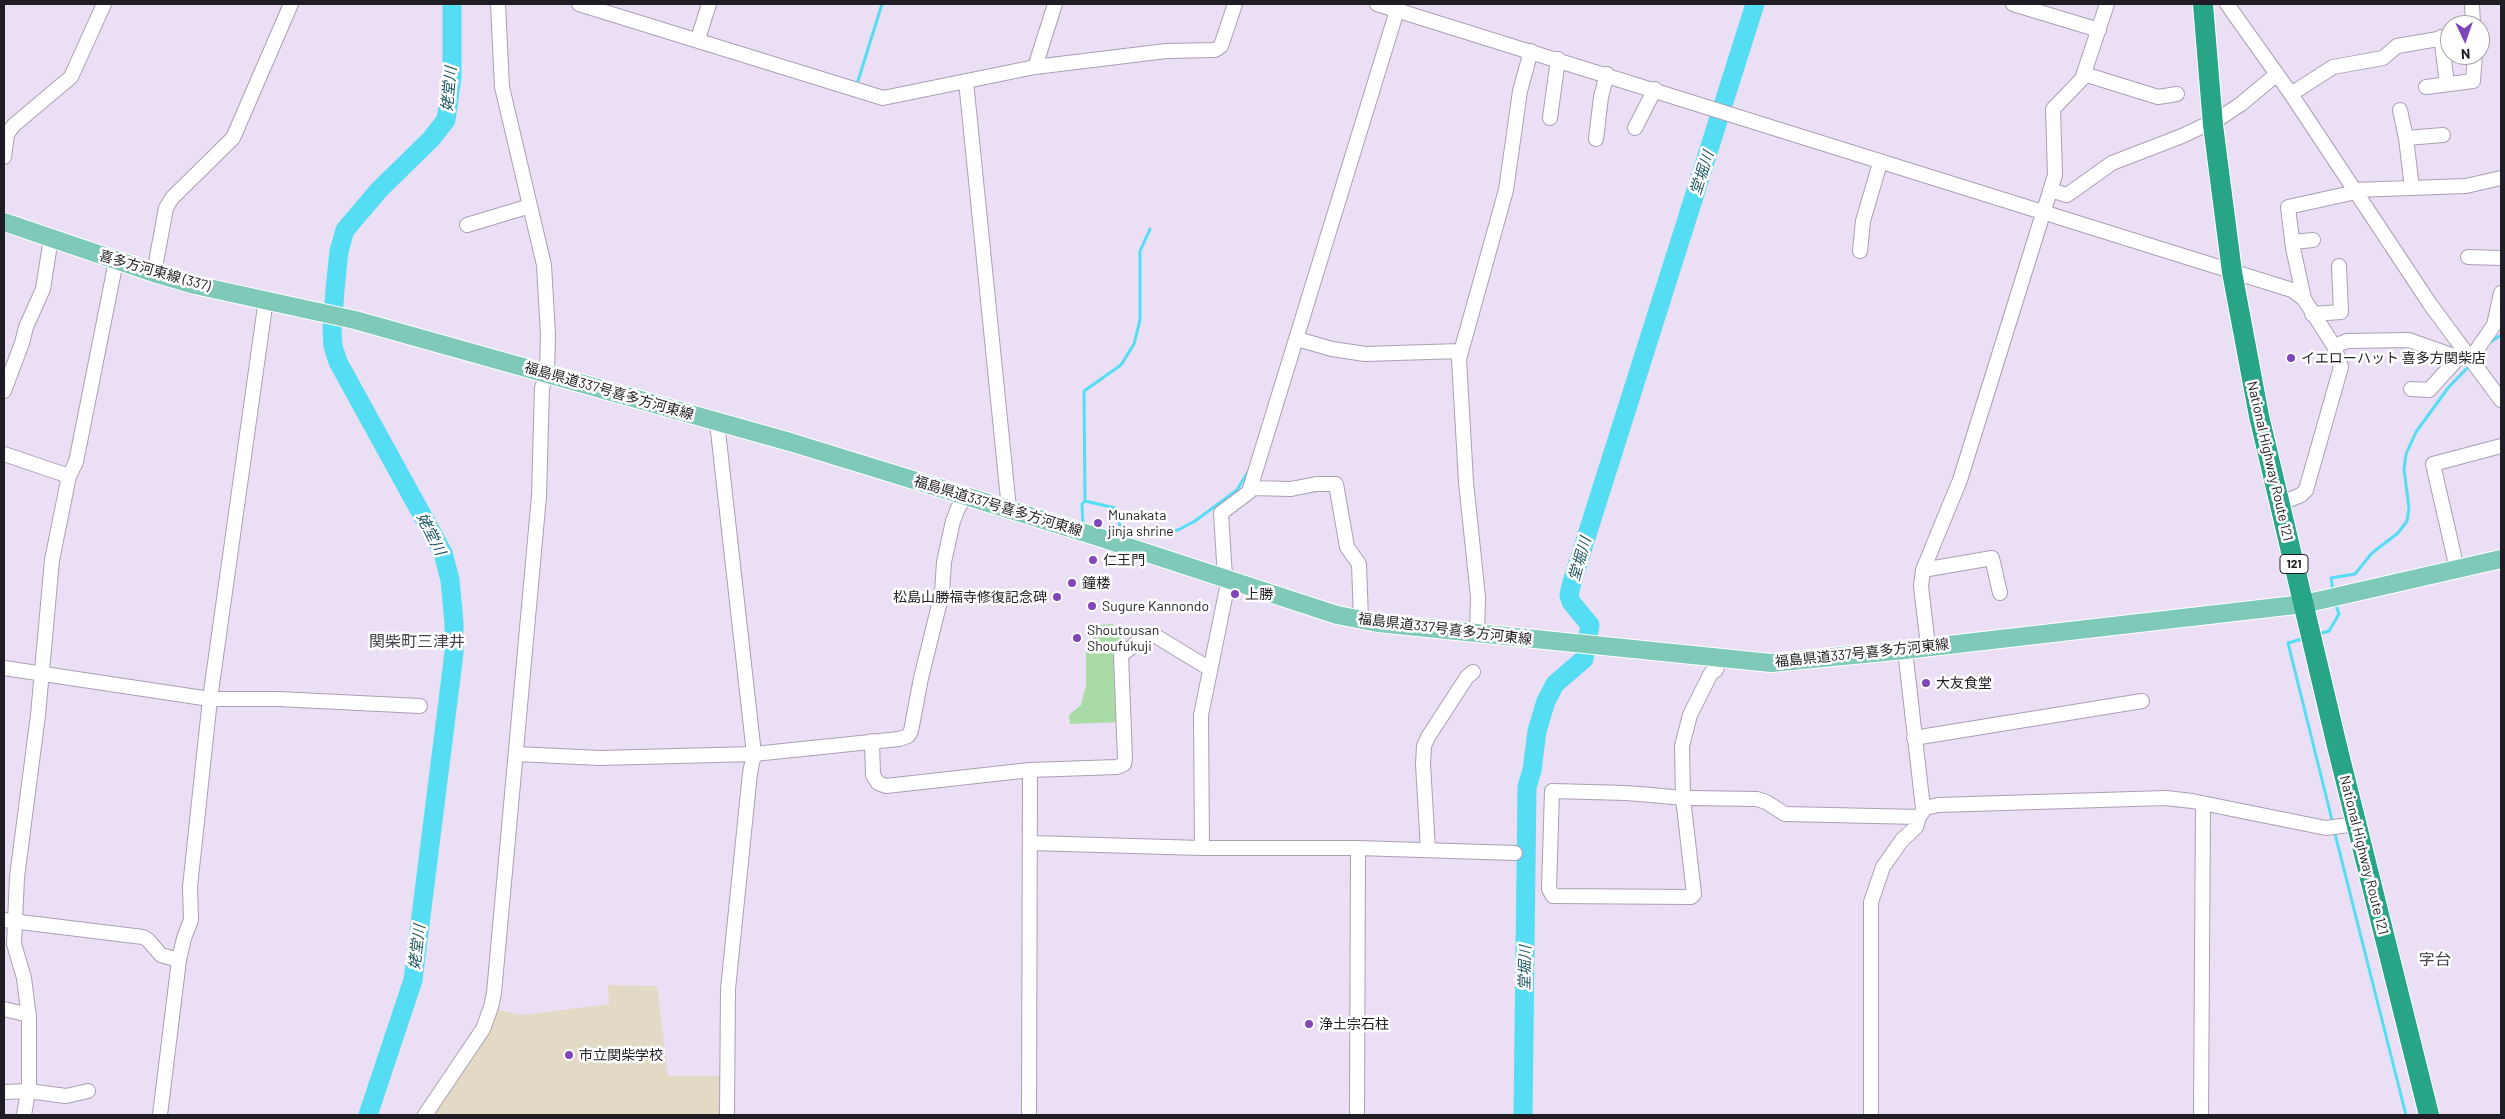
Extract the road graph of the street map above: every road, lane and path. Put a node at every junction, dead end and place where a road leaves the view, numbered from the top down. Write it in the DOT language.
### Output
graph roads {
  1 [pos="104,4"];
  2 [pos="291,4"];
  3 [pos="498,4"];
  4 [pos="579,4"];
  5 [pos="709,4"];
  6 [pos="1055,4"];
  7 [pos="1235,4"];
  8 [pos="1377,4"];
  9 [pos="2013,4"];
  10 [pos="2107,4"];
  11 [pos="2203,4"];
  12 [pos="2227,4"];
  13 [pos="1398,7"];
  14 [pos="2099,30"];
  15 [pos="2440,38"];
  16 [pos="698,39"];
  17 [pos="1531,51"];
  18 [pos="1558,59"];
  19 [pos="2447,65"];
  20 [pos="2475,65"];
  21 [pos="1035,67"];
  22 [pos="1607,74"];
  23 [pos="2084,74"];
  24 [pos="2278,74"];
  25 [pos="966,81"];
  26 [pos="2447,83"];
  27 [pos="2426,87"];
  28 [pos="1655,89"];
  29 [pos="2176,94"];
  30 [pos="2291,94"];
  31 [pos="2400,110"];
  32 [pos="1550,118"];
  33 [pos="2213,121"];
  34 [pos="1636,128"];
  35 [pos="2443,135"];
  36 [pos="2406,138"];
  37 [pos="1596,139"];
  38 [pos="4,157"];
  39 [pos="1880,163"];
  40 [pos="2501,178"];
  41 [pos="2412,188"];
  42 [pos="2050,190"];
  43 [pos="2355,191"];
  44 [pos="530,206"];
  45 [pos="2043,211"];
  46 [pos="4,222"];
  47 [pos="467,225"];
  48 [pos="51,238"];
  49 [pos="2313,240"];
  50 [pos="2292,242"];
  51 [pos="1860,251"];
  52 [pos="2468,257"];
  53 [pos="2501,258"];
  54 [pos="116,261"];
  55 [pos="2339,266"];
  56 [pos="2232,272"];
  57 [pos="154,273"];
  58 [pos="2501,293"];
  59 [pos="266,299"];
  60 [pos="2304,299"];
  61 [pos="310,309"];
  62 [pos="2312,314"];
  63 [pos="1297,339"];
  64 [pos="2334,346"];
  65 [pos="1460,351"];
  66 [pos="2465,355"];
  67 [pos="547,374"];
  68 [pos="2411,389"];
  69 [pos="4,391"];
  70 [pos="2500,396"];
  71 [pos="717,422"];
  72 [pos="2501,446"];
  73 [pos="4,454"];
  74 [pos="69,476"];
  75 [pos="1250,488"];
  76 [pos="966,496"];
  77 [pos="2279,504"];
  78 [pos="1009,509"];
  79 [pos="2501,559"];
  80 [pos="2458,569"];
  81 [pos="1923,570"];
  82 [pos="1227,577"];
  83 [pos="2000,593"];
  84 [pos="2304,604"];
  85 [pos="1361,620"];
  86 [pos="1477,634"];
  87 [pos="1928,646"];
  88 [pos="1905,650"];
  89 [pos="1719,658"];
  90 [pos="4,668"];
  91 [pos="1210,669"];
  92 [pos="1473,672"];
  93 [pos="42,673"];
  94 [pos="210,698"];
  95 [pos="2142,701"];
  96 [pos="420,706"];
  97 [pos="1914,738"];
  98 [pos="872,742"];
  99 [pos="518,754"];
  100 [pos="754,754"];
  101 [pos="1030,770"];
  102 [pos="1684,798"];
  103 [pos="2203,804"];
  104 [pos="1922,812"];
  105 [pos="2356,824"];
  106 [pos="1031,843"];
  107 [pos="1202,848"];
  108 [pos="1358,848"];
  109 [pos="1428,850"];
  110 [pos="1515,853"];
  111 [pos="9,920"];
  112 [pos="179,960"];
  113 [pos="4,1009"];
  114 [pos="29,1015"];
  115 [pos="28,1090"];
  116 [pos="88,1091"];
  117 [pos="4,1092"];
  118 [pos="24,1115"];
  119 [pos="160,1115"];
  120 [pos="425,1115"];
  121 [pos="727,1115"];
  122 [pos="1029,1115"];
  123 [pos="1357,1115"];
  124 [pos="1870,1115"];
  125 [pos="2201,1115"];
  126 [pos="2429,1115"];
  1 -- 38 [label="street"];
  2 -- 57 [label="street"];
  3 -- 44 [label="street"];
  4 -- 16 [label="street"];
  5 -- 16 [label="street"];
  6 -- 21 [label="street"];
  7 -- 21 [label="street"];
  8 -- 13 [label="street"];
  9 -- 14 [label="street"];
  10 -- 14 [label="street"];
  11 -- 33 [label="highway, National Highway Route 121 / 121"];
  12 -- 24 [label="street"];
  13 -- 17 [label="street"];
  13 -- 63 [label="street"];
  14 -- 23 [label="street"];
  15 -- 30 [label="street"];
  16 -- 25 [label="street"];
  17 -- 18 [label="street"];
  17 -- 65 [label="street"];
  18 -- 22 [label="street"];
  18 -- 32 [label="street"];
  19 -- 26 [label="street"];
  20 -- 26 [label="street"];
  21 -- 25 [label="street"];
  22 -- 28 [label="street"];
  22 -- 37 [label="street"];
  23 -- 29 [label="street"];
  23 -- 42 [label="street"];
  24 -- 30 [label="street"];
  24 -- 33 [label="street"];
  25 -- 78 [label="street"];
  26 -- 27 [label="street"];
  28 -- 34 [label="street"];
  28 -- 39 [label="street"];
  30 -- 43 [label="street"];
  31 -- 36 [label="street"];
  33 -- 42 [label="street"];
  33 -- 56 [label="highway, National Highway Route 121 / 121"];
  35 -- 36 [label="street"];
  36 -- 41 [label="street"];
  39 -- 45 [label="street"];
  39 -- 51 [label="street"];
  40 -- 41 [label="street"];
  41 -- 43 [label="street"];
  42 -- 45 [label="street"];
  43 -- 50 [label="street"];
  43 -- 66 [label="street"];
  44 -- 47 [label="street"];
  44 -- 67 [label="street"];
  45 -- 56 [label="street"];
  45 -- 81 [label="street"];
  46 -- 48 [label="main road, 喜多方河東線 (337)"];
  48 -- 54 [label="main road, 喜多方河東線 (337)"];
  48 -- 69 [label="street"];
  49 -- 50 [label="street"];
  50 -- 60 [label="street"];
  52 -- 53 [label="street"];
  54 -- 57 [label="main road, 喜多方河東線 (337)"];
  54 -- 74 [label="street"];
  55 -- 62 [label="street"];
  56 -- 60 [label="street"];
  56 -- 77 [label="highway, National Highway Route 121 / 121"];
  57 -- 59 [label="main road, 喜多方河東線 (337)"];
  58 -- 66 [label="street"];
  59 -- 61 [label="main road, 喜多方河東線 (337)"];
  59 -- 94 [label="street"];
  60 -- 62 [label="street"];
  61 -- 67 [label="main road, 福島県道337号喜多方河東線"];
  62 -- 64 [label="street"];
  63 -- 65 [label="street"];
  63 -- 75 [label="street"];
  64 -- 66 [label="street"];
  64 -- 77 [label="street"];
  65 -- 86 [label="street"];
  66 -- 68 [label="street"];
  66 -- 70 [label="street"];
  67 -- 71 [label="main road, 福島県道337号喜多方河東線"];
  67 -- 99 [label="street"];
  71 -- 76 [label="main road, 福島県道337号喜多方河東線"];
  71 -- 100 [label="street"];
  72 -- 80 [label="street"];
  73 -- 74 [label="street"];
  74 -- 93 [label="street"];
  75 -- 82 [label="street"];
  75 -- 85 [label="street"];
  76 -- 78 [label="main road, 福島県道337号喜多方河東線"];
  76 -- 98 [label="street"];
  77 -- 84 [label="highway, National Highway Route 121 / 121"];
  78 -- 82 [label="main road, 福島県道337号喜多方河東線"];
  79 -- 80 [label="main road, 福島県道337号喜多方河東線"];
  80 -- 84 [label="main road, 福島県道337号喜多方河東線"];
  81 -- 83 [label="street"];
  81 -- 87 [label="street"];
  82 -- 85 [label="main road, 福島県道337号喜多方河東線"];
  82 -- 91 [label="street"];
  84 -- 87 [label="main road, 福島県道337号喜多方河東線"];
  84 -- 105 [label="highway, National Highway Route 121 / 121"];
  85 -- 86 [label="main road, 福島県道337号喜多方河東線"];
  86 -- 89 [label="main road, 福島県道337号喜多方河東線"];
  87 -- 88 [label="main road, 福島県道337号喜多方河東線"];
  88 -- 89 [label="main road, 福島県道337号喜多方河東線"];
  88 -- 97 [label="street"];
  89 -- 102 [label="street"];
  90 -- 93 [label="street"];
  91 -- 101 [label="street"];
  91 -- 107 [label="street"];
  92 -- 109 [label="street"];
  93 -- 94 [label="street"];
  93 -- 111 [label="street"];
  94 -- 96 [label="street"];
  94 -- 112 [label="street"];
  95 -- 97 [label="street"];
  97 -- 104 [label="street"];
  98 -- 100 [label="street"];
  98 -- 101 [label="street"];
  99 -- 100 [label="street"];
  99 -- 120 [label="street"];
  100 -- 121 [label="street"];
  101 -- 106 [label="street"];
  102 -- 102 [label="street"];
  102 -- 104 [label="street"];
  103 -- 104 [label="street"];
  103 -- 105 [label="street"];
  103 -- 125 [label="street"];
  104 -- 124 [label="street"];
  105 -- 126 [label="highway, National Highway Route 121 / 121"];
  106 -- 107 [label="street"];
  106 -- 122 [label="street"];
  107 -- 108 [label="street"];
  108 -- 109 [label="street"];
  108 -- 123 [label="street"];
  109 -- 110 [label="street"];
  111 -- 112 [label="street"];
  111 -- 114 [label="street"];
  112 -- 119 [label="street"];
  113 -- 114 [label="street"];
  114 -- 115 [label="street"];
  115 -- 116 [label="street"];
  115 -- 117 [label="street"];
  115 -- 118 [label="street"];
}
